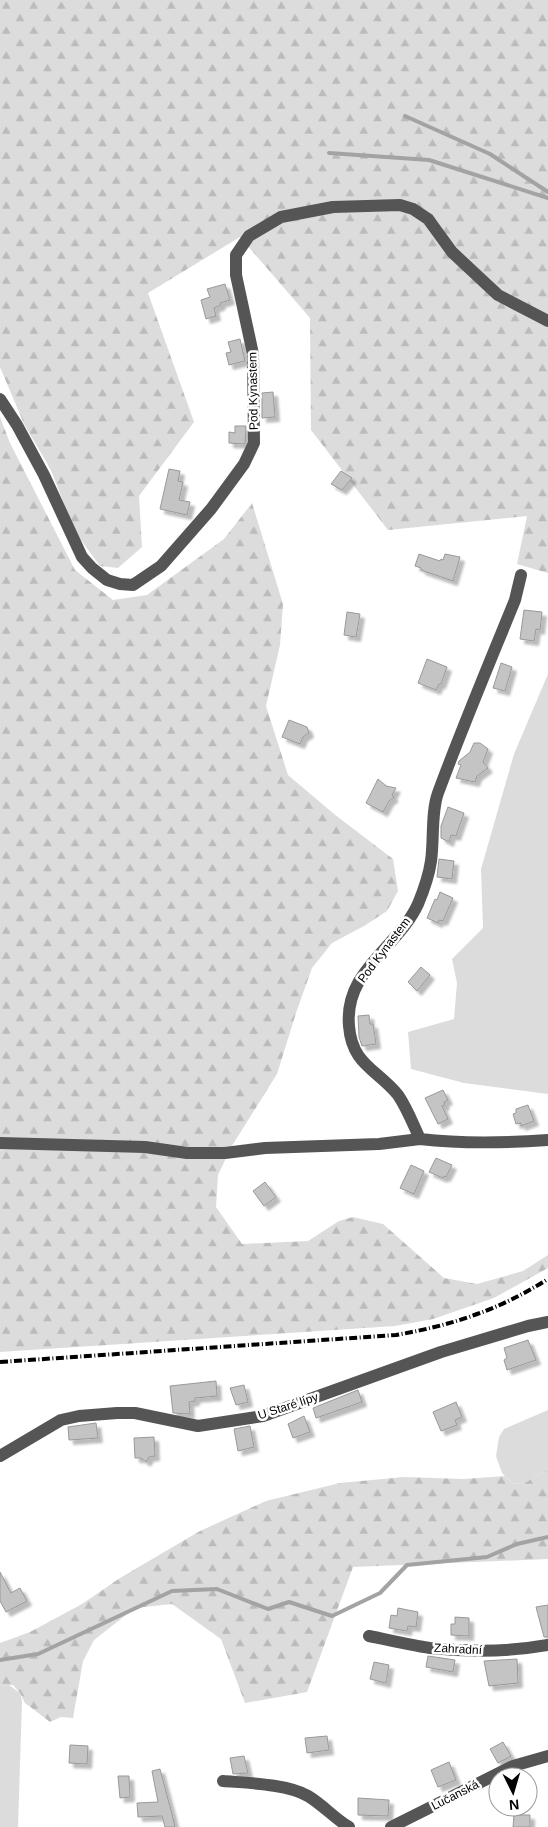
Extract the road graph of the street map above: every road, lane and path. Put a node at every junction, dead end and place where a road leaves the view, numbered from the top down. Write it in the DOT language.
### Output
graph roads {
  1 [pos="548,321"];
  2 [pos="0,399"];
  3 [pos="521,575"];
  4 [pos="420,1139"];
  5 [pos="548,1140"];
  6 [pos="0,1143"];
  7 [pos="548,1322"];
  8 [pos="0,1456"];
  9 [pos="369,1636"];
  10 [pos="548,1644"];
  11 [pos="548,1756"];
  12 [pos="223,1780"];
  13 [pos="349,1827"];
  14 [pos="391,1827"];
  1 -- 2 [label="street, Pod Kynastem"];
  3 -- 4 [label="street, Pod Kynastem"];
  4 -- 5 [label="street"];
  4 -- 6 [label="street"];
  7 -- 8 [label="street, U Staré lípy"];
  9 -- 10 [label="street, Zahradní"];
  11 -- 14 [label="street, Lučanská"];
  12 -- 13 [label="street"];
}
